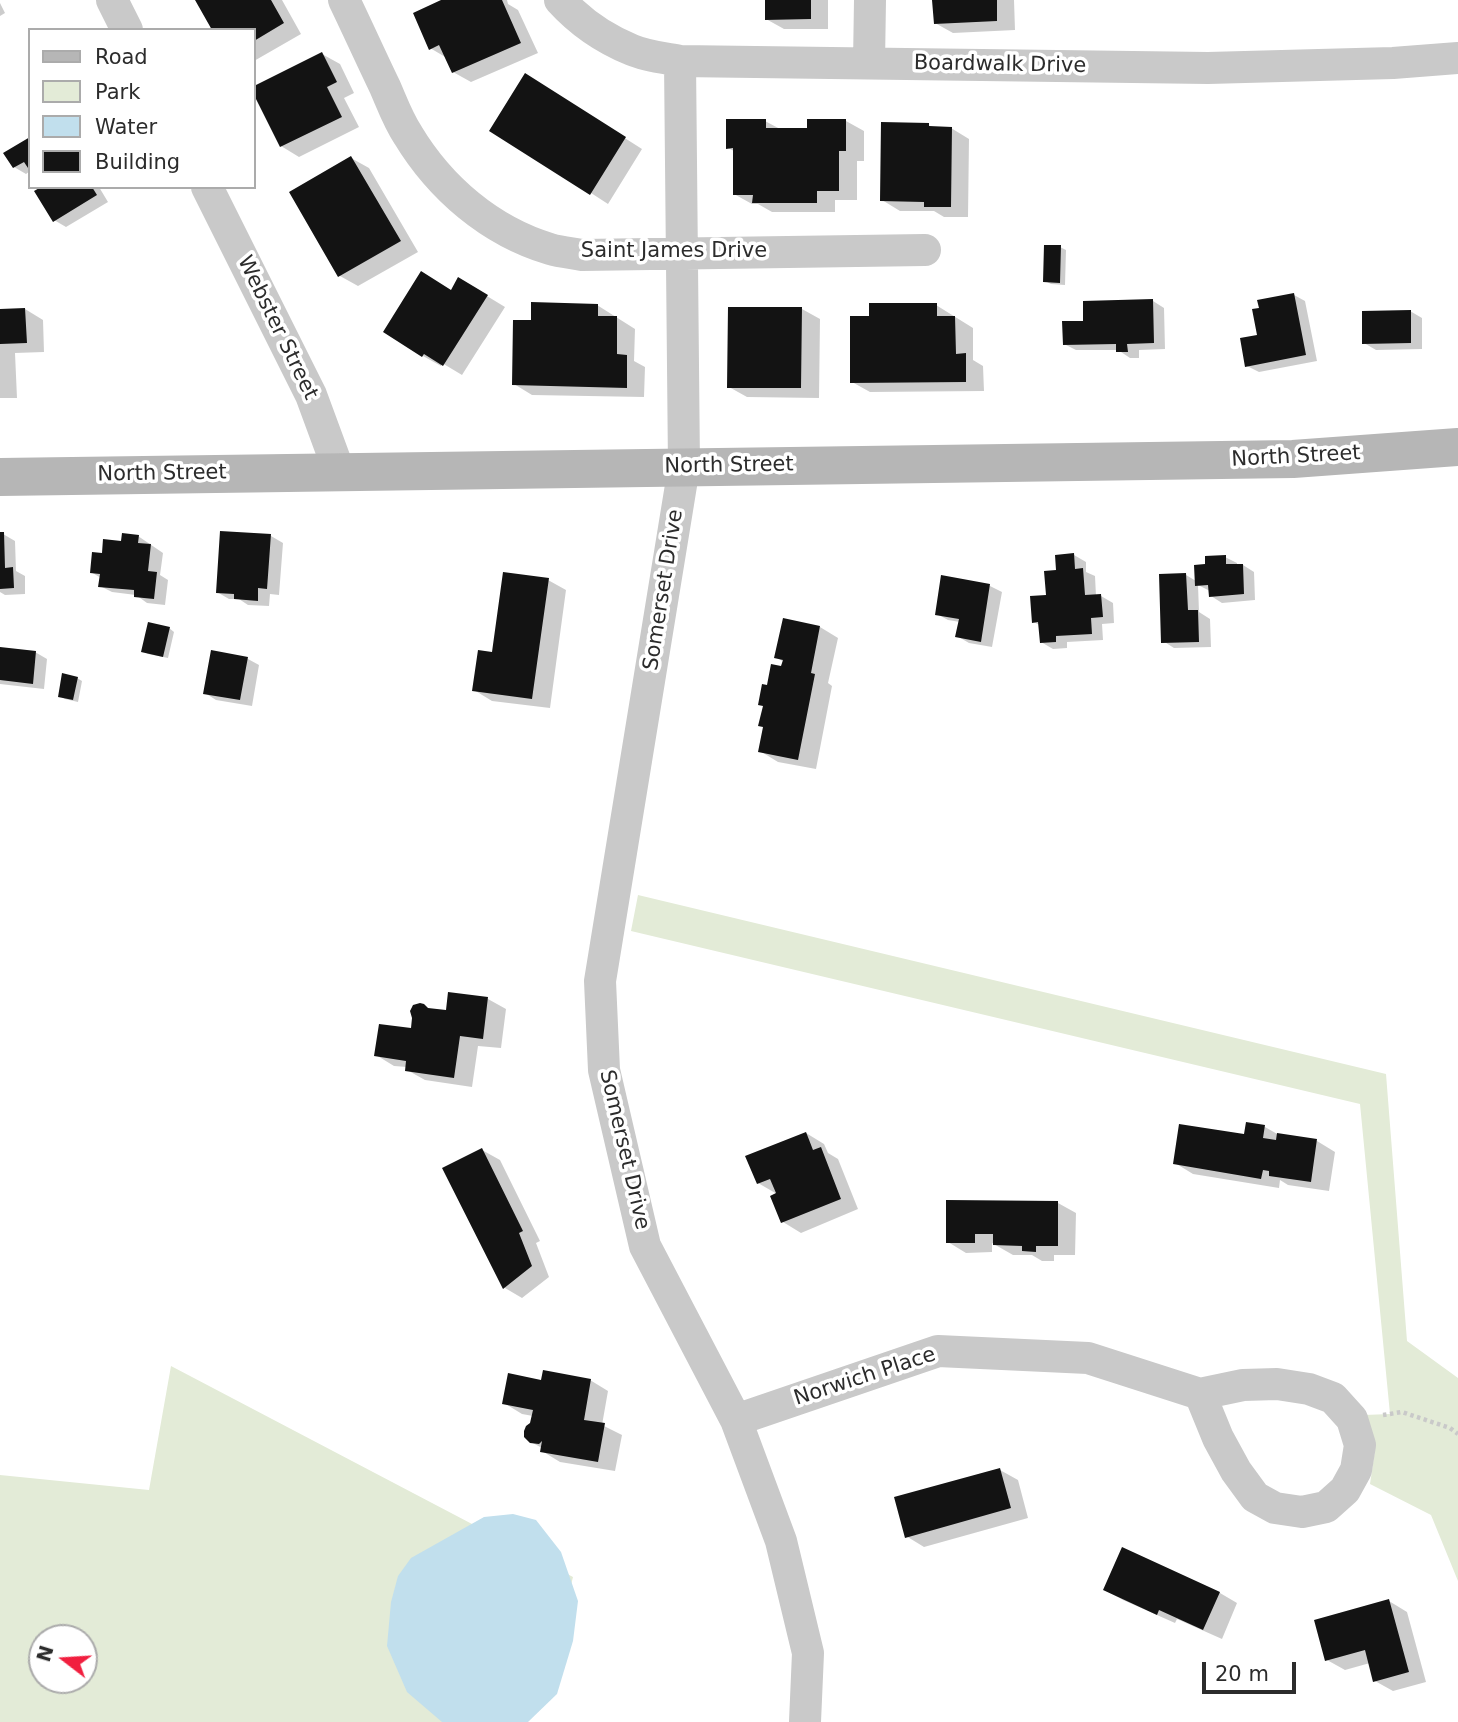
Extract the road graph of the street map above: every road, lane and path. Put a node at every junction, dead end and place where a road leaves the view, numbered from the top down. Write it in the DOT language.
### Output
graph roads {
  1 [pos="112,0"];
  2 [pos="344,0"];
  3 [pos="560,0"];
  4 [pos="870,0"];
  5 [pos="126,28"];
  6 [pos="1458,58"];
  7 [pos="680,61"];
  8 [pos="869,63"];
  9 [pos="208,189"];
  10 [pos="925,250"];
  11 [pos="682,253"];
  12 [pos="1458,447"];
  13 [pos="684,467"];
  14 [pos="339,471"];
  15 [pos="0,477"];
  16 [pos="1200,1394"];
  17 [pos="1352,1419"];
  18 [pos="736,1420"];
  19 [pos="1458,1434"];
  20 [pos="805,1722"];
  1 -- 5 [label="street"];
  2 -- 11 [label="street, Saint James Drive"];
  3 -- 7 [label="street, Boardwalk Drive"];
  4 -- 8 [label="street"];
  6 -- 8 [label="street, Boardwalk Drive"];
  7 -- 8 [label="street, Boardwalk Drive"];
  7 -- 11 [label="street, Somerset Drive"];
  9 -- 14 [label="street, Webster Street"];
  10 -- 11 [label="street, Saint James Drive"];
  11 -- 13 [label="street, Somerset Drive"];
  12 -- 13 [label="main road, North Street"];
  13 -- 14 [label="main road, North Street"];
  13 -- 18 [label="street, Somerset Drive"];
  14 -- 15 [label="main road, North Street"];
  16 -- 17 [label="street, Norwich Place"];
  16 -- 17 [label="street"];
  16 -- 18 [label="street, Norwich Place"];
  17 -- 19 [label="path"];
  18 -- 20 [label="street, Somerset Drive"];
}
